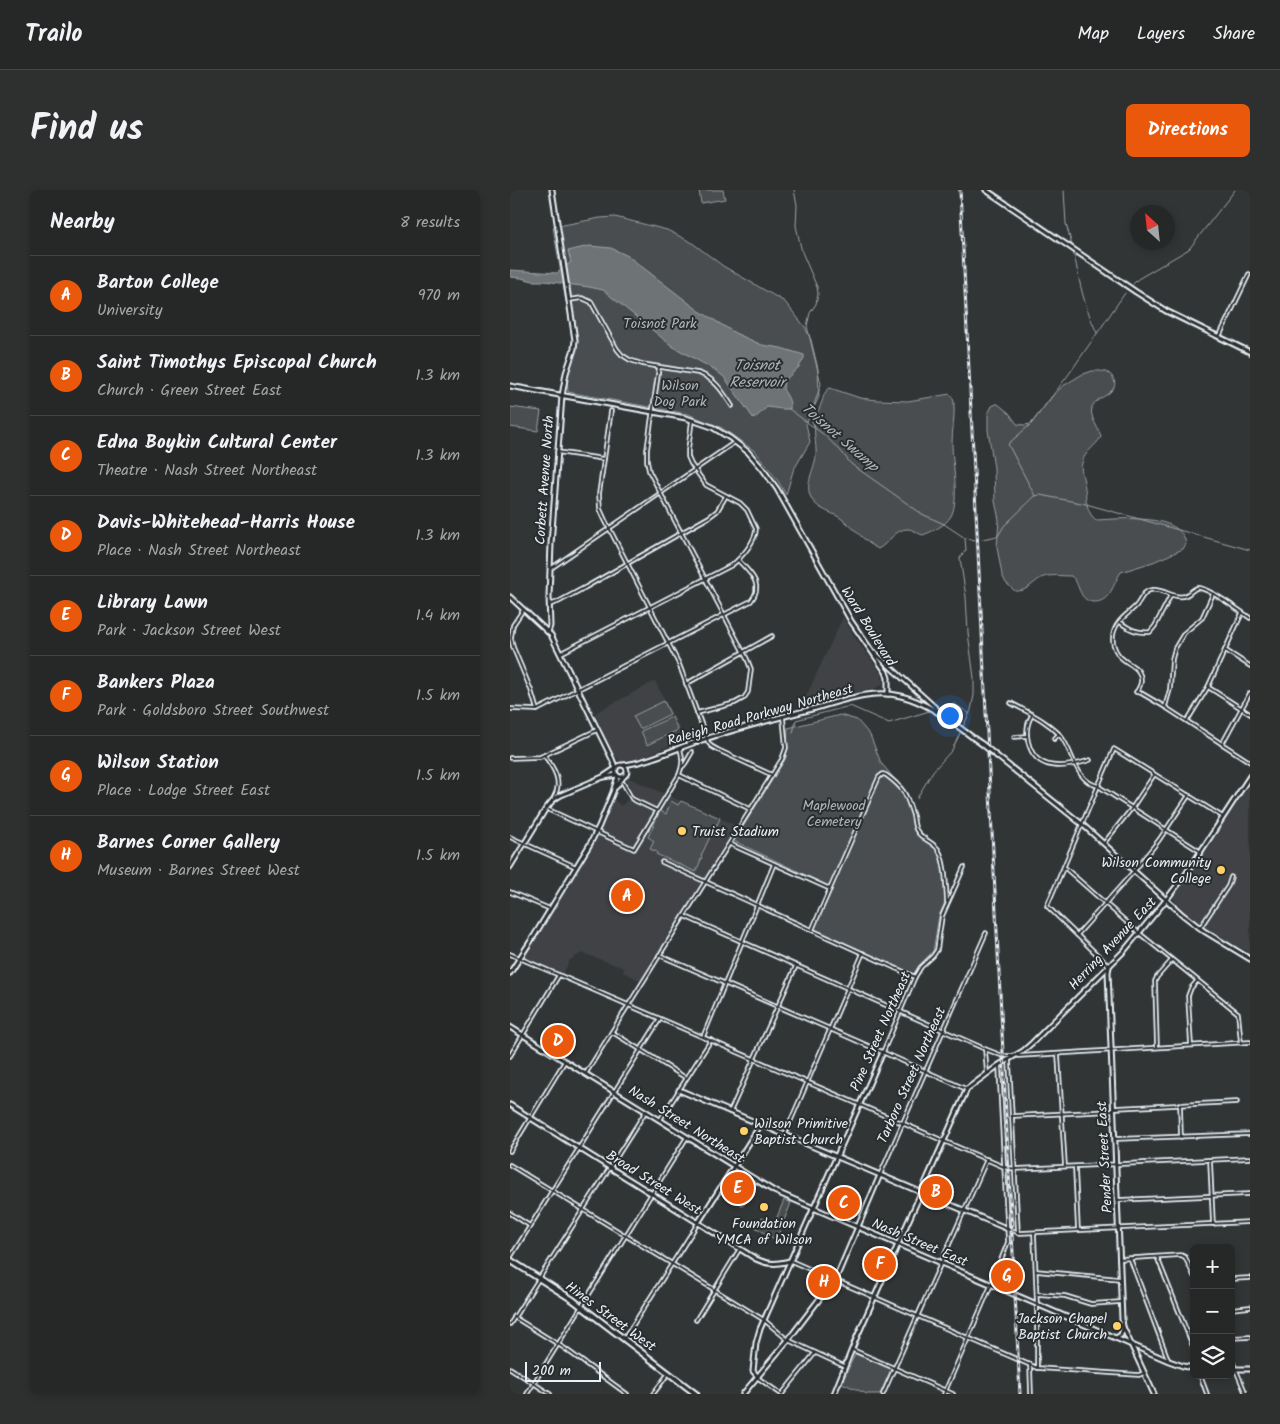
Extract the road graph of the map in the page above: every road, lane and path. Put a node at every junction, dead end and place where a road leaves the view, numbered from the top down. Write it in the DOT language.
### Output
graph roads {
  1 [pos="552,190"];
  2 [pos="986,190"];
  3 [pos="1249,274"];
  4 [pos="569,300"];
  5 [pos="1219,337"];
  6 [pos="1250,352"];
  7 [pos="659,367"];
  8 [pos="510,386"];
  9 [pos="562,396"];
  10 [pos="732,406"];
  11 [pos="612,411"];
  12 [pos="652,411"];
  13 [pos="692,420"];
  14 [pos="736,442"];
  15 [pos="557,452"];
  16 [pos="604,459"];
  17 [pos="695,470"];
  18 [pos="660,494"];
  19 [pos="726,496"];
  20 [pos="610,528"];
  21 [pos="681,533"];
  22 [pos="738,560"];
  23 [pos="628,563"];
  24 [pos="550,569"];
  25 [pos="705,579"];
  26 [pos="1213,594"];
  27 [pos="1171,595"];
  28 [pos="510,597"];
  29 [pos="549,605"];
  30 [pos="650,607"];
  31 [pos="524,610"];
  32 [pos="1242,612"];
  33 [pos="724,615"];
  34 [pos="1250,618"];
  35 [pos="1119,622"];
  36 [pos="548,632"];
  37 [pos="772,636"];
  38 [pos="669,643"];
  39 [pos="867,646"];
  40 [pos="1225,650"];
  41 [pos="743,652"];
  42 [pos="516,653"];
  43 [pos="561,654"];
  44 [pos="510,656"];
  45 [pos="1250,666"];
  46 [pos="686,684"];
  47 [pos="1208,687"];
  48 [pos="578,690"];
  49 [pos="1250,693"];
  50 [pos="888,694"];
  51 [pos="1011,703"];
  52 [pos="1165,707"];
  53 [pos="510,709"];
  54 [pos="1242,709"];
  55 [pos="537,710"];
  56 [pos="697,713"];
  57 [pos="1032,714"];
  58 [pos="1250,714"];
  59 [pos="943,715"];
  60 [pos="783,717"];
  61 [pos="1187,722"];
  62 [pos="598,730"];
  63 [pos="1059,734"];
  64 [pos="1027,736"];
  65 [pos="1014,737"];
  66 [pos="706,738"];
  67 [pos="1054,739"];
  68 [pos="1222,744"];
  69 [pos="680,748"];
  70 [pos="692,752"];
  71 [pos="544,756"];
  72 [pos="510,758"];
  73 [pos="612,759"];
  74 [pos="1090,760"];
  75 [pos="639,762"];
  76 [pos="1250,762"];
  77 [pos="1076,764"];
  78 [pos="622,765"];
  79 [pos="682,767"];
  80 [pos="616,769"];
  81 [pos="627,771"];
  82 [pos="1154,774"];
  83 [pos="617,775"];
  84 [pos="772,775"];
  85 [pos="624,776"];
  86 [pos="679,776"];
  87 [pos="1250,776"];
  88 [pos="604,777"];
  89 [pos="623,783"];
  90 [pos="1098,786"];
  91 [pos="614,790"];
  92 [pos="558,791"];
  93 [pos="565,793"];
  94 [pos="1188,795"];
  95 [pos="553,800"];
  96 [pos="1132,808"];
  97 [pos="750,809"];
  98 [pos="549,810"];
  99 [pos="657,811"];
  100 [pos="1223,818"];
  101 [pos="1083,825"];
  102 [pos="1166,830"];
  103 [pos="596,832"];
  104 [pos="510,837"];
  105 [pos="1104,843"];
  106 [pos="524,844"];
  107 [pos="729,844"];
  108 [pos="1201,852"];
  109 [pos="662,862"];
  110 [pos="774,864"];
  111 [pos="964,866"];
  112 [pos="510,867"];
  113 [pos="576,867"];
  114 [pos="1064,867"];
  115 [pos="1134,871"];
  116 [pos="1231,877"];
  117 [pos="706,881"];
  118 [pos="830,889"];
  119 [pos="510,892"];
  120 [pos="1166,900"];
  121 [pos="947,902"];
  122 [pos="1105,903"];
  123 [pos="758,905"];
  124 [pos="550,909"];
  125 [pos="684,916"];
  126 [pos="1200,928"];
  127 [pos="812,930"];
  128 [pos="986,933"];
  129 [pos="1139,933"];
  130 [pos="1077,935"];
  131 [pos="742,942"];
  132 [pos="863,953"];
  133 [pos="510,954"];
  134 [pos="659,955"];
  135 [pos="520,958"];
  136 [pos="1250,959"];
  137 [pos="1172,960"];
  138 [pos="796,966"];
  139 [pos="1109,966"];
  140 [pos="510,973"];
  141 [pos="559,975"];
  142 [pos="915,977"];
  143 [pos="1198,981"];
  144 [pos="725,984"];
  145 [pos="848,989"];
  146 [pos="628,1005"];
  147 [pos="778,1006"];
  148 [pos="900,1012"];
  149 [pos="660,1018"];
  150 [pos="510,1026"];
  151 [pos="830,1029"];
  152 [pos="942,1030"];
  153 [pos="612,1032"];
  154 [pos="523,1035"];
  155 [pos="703,1036"];
  156 [pos="711,1040"];
  157 [pos="1250,1042"];
  158 [pos="1241,1043"];
  159 [pos="1191,1046"];
  160 [pos="1157,1047"];
  161 [pos="985,1049"];
  162 [pos="640,1050"];
  163 [pos="1110,1050"];
  164 [pos="883,1052"];
  165 [pos="1058,1053"];
  166 [pos="510,1056"];
  167 [pos="1014,1056"];
  168 [pos="755,1059"];
  169 [pos="1008,1059"];
  170 [pos="565,1061"];
  171 [pos="999,1065"];
  172 [pos="925,1071"];
  173 [pos="586,1074"];
  174 [pos="987,1074"];
  175 [pos="686,1078"];
  176 [pos="806,1082"];
  177 [pos="967,1089"];
  178 [pos="679,1090"];
  179 [pos="614,1092"];
  180 [pos="1237,1102"];
  181 [pos="860,1104"];
  182 [pos="1180,1104"];
  183 [pos="510,1105"];
  184 [pos="1113,1110"];
  185 [pos="646,1111"];
  186 [pos="730,1112"];
  187 [pos="1062,1114"];
  188 [pos="1012,1116"];
  189 [pos="530,1118"];
  190 [pos="660,1120"];
  191 [pos="902,1122"];
  192 [pos="761,1124"];
  193 [pos="784,1134"];
  194 [pos="1250,1134"];
  195 [pos="687,1137"];
  196 [pos="1181,1137"];
  197 [pos="944,1140"];
  198 [pos="1114,1140"];
  199 [pos="579,1149"];
  200 [pos="510,1151"];
  201 [pos="837,1156"];
  202 [pos="1250,1158"];
  203 [pos="987,1159"];
  204 [pos="1210,1160"];
  205 [pos="1115,1164"];
  206 [pos="510,1165"];
  207 [pos="734,1166"];
  208 [pos="1065,1166"];
  209 [pos="1075,1166"];
  210 [pos="1004,1167"];
  211 [pos="610,1168"];
  212 [pos="1015,1169"];
  213 [pos="880,1174"];
  214 [pos="552,1191"];
  215 [pos="921,1192"];
  216 [pos="652,1193"];
  217 [pos="1250,1194"];
  218 [pos="1212,1196"];
  219 [pos="1117,1200"];
  220 [pos="814,1208"];
  221 [pos="582,1210"];
  222 [pos="964,1210"];
  223 [pos="510,1213"];
  224 [pos="1250,1222"];
  225 [pos="698,1223"];
  226 [pos="1213,1224"];
  227 [pos="530,1226"];
  228 [pos="858,1228"];
  229 [pos="1118,1228"];
  230 [pos="1008,1229"];
  231 [pos="1078,1230"];
  232 [pos="1018,1233"];
  233 [pos="1034,1233"];
  234 [pos="625,1236"];
  235 [pos="898,1245"];
  236 [pos="740,1249"];
  237 [pos="1156,1257"];
  238 [pos="1130,1258"];
  239 [pos="510,1259"];
  240 [pos="1119,1259"];
  241 [pos="791,1261"];
  242 [pos="941,1263"];
  243 [pos="672,1264"];
  244 [pos="1190,1268"];
  245 [pos="1036,1271"];
  246 [pos="539,1278"];
  247 [pos="1120,1278"];
  248 [pos="1250,1278"];
  249 [pos="834,1279"];
  250 [pos="1235,1279"];
  251 [pos="991,1285"];
  252 [pos="715,1290"];
  253 [pos="1036,1294"];
  254 [pos="876,1298"];
  255 [pos="1121,1302"];
  256 [pos="1037,1305"];
  257 [pos="582,1306"];
  258 [pos="1250,1307"];
  259 [pos="1235,1309"];
  260 [pos="917,1315"];
  261 [pos="514,1317"];
  262 [pos="696,1320"];
  263 [pos="764,1320"];
  264 [pos="510,1324"];
  265 [pos="1123,1327"];
  266 [pos="1250,1337"];
  267 [pos="968,1338"];
  268 [pos="1114,1338"];
  269 [pos="1190,1338"];
  270 [pos="1235,1338"];
  271 [pos="624,1339"];
  272 [pos="788,1340"];
  273 [pos="558,1345"];
  274 [pos="1132,1346"];
  275 [pos="852,1349"];
  276 [pos="815,1353"];
  277 [pos="1169,1362"];
  278 [pos="1030,1364"];
  279 [pos="754,1365"];
  280 [pos="845,1367"];
  281 [pos="1190,1367"];
  282 [pos="510,1368"];
  283 [pos="894,1368"];
  284 [pos="1037,1368"];
  285 [pos="1235,1369"];
  286 [pos="1250,1369"];
  287 [pos="1235,1371"];
  288 [pos="761,1372"];
  289 [pos="669,1373"];
  290 [pos="1144,1373"];
  291 [pos="758,1377"];
  292 [pos="1201,1379"];
  293 [pos="534,1383"];
  294 [pos="945,1391"];
  295 [pos="527,1394"];
  296 [pos="550,1394"];
  297 [pos="627,1394"];
  298 [pos="653,1394"];
  299 [pos="696,1394"];
  300 [pos="743,1394"];
  301 [pos="781,1394"];
  302 [pos="834,1394"];
  303 [pos="883,1394"];
  304 [pos="944,1394"];
  305 [pos="953,1394"];
  306 [pos="1031,1394"];
  307 [pos="1154,1394"];
  308 [pos="1207,1394"];
  309 [pos="1246,1394"];
  1 -- 4 [label="street, Corbett Avenue North"];
  2 -- 5 [label="street"];
  3 -- 5 [label="street"];
  4 -- 7 [label="street"];
  4 -- 9 [label="street, Corbett Avenue North"];
  5 -- 6 [label="street"];
  7 -- 10 [label="street"];
  7 -- 12 [label="street"];
  8 -- 9 [label="street, Ward Boulevard"];
  9 -- 12 [label="street, Ward Boulevard"];
  9 -- 15 [label="street, Corbett Avenue North"];
  11 -- 16 [label="street"];
  12 -- 13 [label="street, Ward Boulevard"];
  12 -- 18 [label="street"];
  13 -- 14 [label="street, Ward Boulevard"];
  13 -- 17 [label="street"];
  14 -- 17 [label="street"];
  14 -- 39 [label="street, Ward Boulevard"];
  15 -- 16 [label="street"];
  15 -- 24 [label="street, Corbett Avenue North"];
  16 -- 20 [label="street"];
  17 -- 18 [label="street"];
  17 -- 19 [label="street"];
  18 -- 20 [label="street"];
  18 -- 21 [label="street"];
  19 -- 21 [label="street"];
  19 -- 22 [label="street"];
  20 -- 23 [label="street"];
  20 -- 24 [label="street"];
  21 -- 23 [label="street"];
  21 -- 25 [label="street"];
  22 -- 25 [label="street"];
  22 -- 33 [label="street"];
  23 -- 29 [label="street"];
  23 -- 30 [label="street"];
  24 -- 29 [label="street, Corbett Avenue North"];
  25 -- 30 [label="street"];
  25 -- 33 [label="street"];
  26 -- 27 [label="street"];
  26 -- 32 [label="street"];
  26 -- 52 [label="street"];
  27 -- 35 [label="street"];
  27 -- 35 [label="street"];
  28 -- 31 [label="street"];
  29 -- 36 [label="street, Corbett Avenue North"];
  30 -- 38 [label="street"];
  30 -- 43 [label="street"];
  31 -- 36 [label="street"];
  31 -- 42 [label="street"];
  32 -- 34 [label="street"];
  32 -- 40 [label="street"];
  33 -- 38 [label="street"];
  33 -- 41 [label="street"];
  35 -- 52 [label="street"];
  36 -- 43 [label="street"];
  37 -- 41 [label="street"];
  38 -- 46 [label="street"];
  38 -- 48 [label="street"];
  39 -- 50 [label="street, Ward Boulevard"];
  39 -- 59 [label="street"];
  40 -- 45 [label="street"];
  40 -- 47 [label="street"];
  41 -- 46 [label="street"];
  41 -- 56 [label="street"];
  42 -- 44 [label="street"];
  42 -- 55 [label="street"];
  43 -- 48 [label="street"];
  46 -- 56 [label="street"];
  47 -- 54 [label="street"];
  47 -- 61 [label="street"];
  48 -- 55 [label="street"];
  48 -- 62 [label="street"];
  49 -- 54 [label="street"];
  50 -- 59 [label="street"];
  50 -- 60 [label="street, Raleigh Road Parkway Northeast"];
  51 -- 57 [label="street"];
  52 -- 61 [label="street"];
  53 -- 55 [label="street"];
  54 -- 58 [label="street"];
  54 -- 68 [label="street"];
  56 -- 66 [label="street"];
  57 -- 63 [label="street"];
  57 -- 64 [label="street"];
  59 -- 101 [label="street, bridge"];
  60 -- 66 [label="street, Raleigh Road Parkway Northeast"];
  60 -- 84 [label="street"];
  61 -- 68 [label="street"];
  62 -- 71 [label="street"];
  62 -- 73 [label="street"];
  63 -- 67 [label="street"];
  63 -- 77 [label="street"];
  64 -- 65 [label="street"];
  64 -- 77 [label="street"];
  66 -- 69 [label="street, Raleigh Road Parkway Northeast"];
  66 -- 84 [label="street"];
  68 -- 76 [label="street"];
  69 -- 75 [label="street, Raleigh Road Parkway Northeast"];
  69 -- 79 [label="street"];
  70 -- 79 [label="street"];
  71 -- 72 [label="street"];
  71 -- 92 [label="street"];
  73 -- 78 [label="street"];
  73 -- 80 [label="street"];
  74 -- 77 [label="street"];
  75 -- 78 [label="street, Raleigh Road Parkway Northeast"];
  75 -- 81 [label="street, Raleigh Road Parkway Northeast"];
  77 -- 90 [label="street"];
  78 -- 80 [label="street"];
  78 -- 81 [label="street"];
  79 -- 86 [label="street"];
  80 -- 83 [label="street"];
  80 -- 88 [label="street"];
  81 -- 85 [label="street"];
  82 -- 90 [label="street"];
  82 -- 94 [label="street"];
  82 -- 96 [label="street"];
  83 -- 85 [label="street"];
  83 -- 88 [label="street"];
  83 -- 91 [label="street"];
  84 -- 97 [label="street"];
  85 -- 91 [label="street"];
  86 -- 97 [label="street"];
  86 -- 99 [label="street"];
  87 -- 100 [label="street, Herring Avenue East"];
  88 -- 93 [label="street"];
  89 -- 99 [label="street"];
  90 -- 96 [label="street"];
  90 -- 101 [label="street"];
  91 -- 103 [label="street"];
  92 -- 93 [label="street"];
  92 -- 95 [label="street"];
  93 -- 95 [label="street"];
  94 -- 100 [label="street"];
  94 -- 102 [label="street"];
  95 -- 106 [label="street"];
  96 -- 102 [label="street"];
  96 -- 105 [label="street"];
  97 -- 107 [label="street"];
  98 -- 103 [label="street"];
  99 -- 103 [label="street"];
  100 -- 108 [label="street, Herring Avenue East"];
  101 -- 105 [label="street"];
  101 -- 114 [label="street"];
  102 -- 108 [label="street"];
  102 -- 115 [label="street"];
  103 -- 113 [label="street"];
  104 -- 106 [label="street"];
  105 -- 115 [label="street"];
  106 -- 112 [label="street"];
  106 -- 113 [label="street"];
  107 -- 110 [label="street"];
  107 -- 117 [label="street"];
  108 -- 120 [label="street, Herring Avenue East"];
  109 -- 117 [label="street"];
  110 -- 118 [label="street"];
  110 -- 123 [label="street"];
  111 -- 121 [label="street, Pine Street Northeast"];
  113 -- 124 [label="street"];
  114 -- 122 [label="street"];
  114 -- 130 [label="street"];
  115 -- 120 [label="street"];
  115 -- 122 [label="street"];
  116 -- 126 [label="street"];
  117 -- 123 [label="street"];
  117 -- 125 [label="street"];
  118 -- 121 [label="street"];
  118 -- 127 [label="street"];
  119 -- 124 [label="street"];
  120 -- 126 [label="street"];
  120 -- 129 [label="street, Herring Avenue East"];
  121 -- 142 [label="street, Pine Street Northeast"];
  122 -- 129 [label="street"];
  122 -- 130 [label="street"];
  123 -- 127 [label="street"];
  123 -- 131 [label="street"];
  124 -- 135 [label="street"];
  125 -- 131 [label="street"];
  125 -- 134 [label="street"];
  126 -- 136 [label="street"];
  127 -- 132 [label="street"];
  128 -- 152 [label="street, Tarboro Street Northeast"];
  129 -- 137 [label="street"];
  129 -- 139 [label="street, Herring Avenue East"];
  130 -- 139 [label="street"];
  131 -- 138 [label="street"];
  131 -- 144 [label="street"];
  132 -- 142 [label="street"];
  132 -- 145 [label="street"];
  133 -- 135 [label="street"];
  134 -- 144 [label="street"];
  134 -- 146 [label="street"];
  135 -- 140 [label="street"];
  135 -- 141 [label="street"];
  137 -- 143 [label="street"];
  137 -- 160 [label="street"];
  138 -- 145 [label="street"];
  138 -- 147 [label="street"];
  139 -- 163 [label="street, Pender Street East"];
  139 -- 167 [label="street, Herring Avenue East"];
  141 -- 146 [label="street"];
  141 -- 154 [label="street"];
  142 -- 148 [label="street, Pine Street Northeast"];
  143 -- 158 [label="street"];
  143 -- 159 [label="street"];
  144 -- 147 [label="street"];
  144 -- 155 [label="street"];
  145 -- 148 [label="street"];
  145 -- 151 [label="street"];
  146 -- 149 [label="street"];
  146 -- 153 [label="street"];
  147 -- 151 [label="street"];
  147 -- 168 [label="street"];
  148 -- 152 [label="street"];
  148 -- 164 [label="street, Pine Street Northeast"];
  149 -- 155 [label="street"];
  149 -- 162 [label="street"];
  150 -- 154 [label="street, Nash Street Northeast"];
  151 -- 164 [label="street"];
  151 -- 176 [label="street"];
  152 -- 161 [label="street"];
  152 -- 172 [label="street, Tarboro Street Northeast"];
  153 -- 162 [label="street"];
  153 -- 173 [label="street"];
  154 -- 166 [label="street"];
  154 -- 170 [label="street, Nash Street Northeast"];
  155 -- 156 [label="street"];
  156 -- 168 [label="street"];
  156 -- 175 [label="street"];
  157 -- 158 [label="street"];
  158 -- 159 [label="street"];
  159 -- 160 [label="street"];
  160 -- 163 [label="street"];
  161 -- 167 [label="street"];
  161 -- 174 [label="street"];
  162 -- 175 [label="street"];
  162 -- 179 [label="street"];
  163 -- 165 [label="street"];
  163 -- 184 [label="street, Pender Street East"];
  164 -- 172 [label="street"];
  164 -- 181 [label="street, Pine Street Northeast"];
  165 -- 167 [label="street"];
  165 -- 187 [label="street"];
  167 -- 169 [label="street, Herring Avenue East"];
  168 -- 176 [label="street"];
  168 -- 186 [label="street"];
  169 -- 171 [label="street, Herring Avenue East"];
  169 -- 188 [label="street"];
  170 -- 173 [label="street, Nash Street Northeast"];
  170 -- 189 [label="street"];
  171 -- 174 [label="street, Herring Avenue East"];
  171 -- 210 [label="street"];
  172 -- 177 [label="street"];
  172 -- 191 [label="street, Tarboro Street Northeast"];
  173 -- 179 [label="street, Nash Street Northeast"];
  174 -- 177 [label="street, Herring Avenue East"];
  175 -- 178 [label="street"];
  176 -- 181 [label="street"];
  176 -- 193 [label="street"];
  177 -- 197 [label="street"];
  178 -- 186 [label="street"];
  178 -- 190 [label="street"];
  179 -- 185 [label="street, Nash Street Northeast"];
  179 -- 199 [label="street"];
  180 -- 182 [label="street"];
  181 -- 191 [label="street"];
  181 -- 201 [label="street, Pine Street Northeast"];
  182 -- 184 [label="street"];
  182 -- 196 [label="street"];
  183 -- 189 [label="street, Broad Street West"];
  184 -- 187 [label="street"];
  184 -- 198 [label="street, Pender Street East"];
  185 -- 190 [label="street, Nash Street Northeast"];
  185 -- 211 [label="street"];
  186 -- 192 [label="street"];
  187 -- 188 [label="street"];
  187 -- 208 [label="street"];
  188 -- 212 [label="street"];
  189 -- 199 [label="street, Broad Street West"];
  189 -- 200 [label="street"];
  190 -- 195 [label="street, Nash Street Northeast"];
  191 -- 197 [label="street"];
  191 -- 213 [label="street, Tarboro Street Northeast"];
  192 -- 193 [label="street"];
  192 -- 207 [label="street"];
  193 -- 201 [label="street"];
  194 -- 196 [label="street"];
  195 -- 207 [label="street, Nash Street Northeast"];
  195 -- 216 [label="street"];
  196 -- 198 [label="street"];
  197 -- 203 [label="street"];
  197 -- 215 [label="street"];
  198 -- 205 [label="street, Pender Street East"];
  199 -- 211 [label="street, Broad Street West"];
  199 -- 214 [label="street"];
  201 -- 213 [label="street"];
  201 -- 220 [label="street, Pine Street Northeast"];
  202 -- 204 [label="street"];
  203 -- 210 [label="street"];
  203 -- 222 [label="street"];
  204 -- 205 [label="street"];
  204 -- 218 [label="street"];
  205 -- 209 [label="street"];
  205 -- 219 [label="street, Pender Street East"];
  206 -- 214 [label="street"];
  207 -- 220 [label="street, Nash Street Northeast"];
  207 -- 225 [label="street"];
  208 -- 209 [label="street"];
  208 -- 212 [label="street"];
  209 -- 231 [label="street"];
  210 -- 212 [label="street"];
  210 -- 230 [label="street"];
  211 -- 216 [label="street, Broad Street West"];
  211 -- 221 [label="street"];
  212 -- 232 [label="street"];
  213 -- 215 [label="street"];
  213 -- 228 [label="street, Tarboro Street Northeast"];
  214 -- 221 [label="street"];
  214 -- 227 [label="street"];
  215 -- 222 [label="street"];
  215 -- 235 [label="street"];
  216 -- 225 [label="street, Broad Street West"];
  216 -- 234 [label="street"];
  217 -- 218 [label="street"];
  218 -- 219 [label="street"];
  218 -- 226 [label="street"];
  219 -- 229 [label="street, Pender Street East"];
  220 -- 228 [label="street, Nash Street Northeast"];
  220 -- 241 [label="street, Pine Street Northeast"];
  221 -- 234 [label="street"];
  221 -- 246 [label="street"];
  222 -- 230 [label="street"];
  222 -- 242 [label="street"];
  223 -- 227 [label="street"];
  224 -- 226 [label="street"];
  225 -- 236 [label="street, Broad Street West"];
  225 -- 243 [label="street"];
  226 -- 229 [label="street"];
  227 -- 239 [label="street"];
  228 -- 235 [label="street, Nash Street East"];
  228 -- 249 [label="street, Tarboro Street Northeast"];
  229 -- 231 [label="street"];
  229 -- 240 [label="street, Pender Street East"];
  230 -- 232 [label="street"];
  230 -- 251 [label="street"];
  231 -- 233 [label="street"];
  232 -- 233 [label="street"];
  233 -- 245 [label="street"];
  234 -- 243 [label="street"];
  234 -- 257 [label="street"];
  235 -- 242 [label="street, Nash Street East"];
  235 -- 254 [label="street"];
  236 -- 241 [label="street, Broad Street West"];
  236 -- 252 [label="street"];
  237 -- 238 [label="street"];
  237 -- 244 [label="street"];
  237 -- 269 [label="street"];
  238 -- 240 [label="street"];
  238 -- 277 [label="street"];
  239 -- 246 [label="main road, Hines Street West"];
  240 -- 247 [label="street, Pender Street East"];
  241 -- 249 [label="street"];
  241 -- 263 [label="street, Pine Street Northeast"];
  242 -- 251 [label="street, Nash Street East"];
  242 -- 260 [label="street"];
  243 -- 252 [label="street"];
  243 -- 271 [label="street"];
  245 -- 247 [label="street"];
  245 -- 253 [label="street"];
  246 -- 257 [label="main road, Hines Street West"];
  246 -- 261 [label="street"];
  247 -- 255 [label="street, Pender Street East"];
  248 -- 250 [label="street"];
  249 -- 254 [label="street"];
  249 -- 272 [label="street, Tarboro Street Northeast"];
  251 -- 256 [label="street, Nash Street East"];
  251 -- 267 [label="street"];
  252 -- 262 [label="street"];
  252 -- 263 [label="street"];
  253 -- 255 [label="street"];
  253 -- 256 [label="street"];
  254 -- 260 [label="street"];
  254 -- 275 [label="street"];
  255 -- 265 [label="street, Pender Street East"];
  256 -- 268 [label="street, Nash Street East"];
  256 -- 284 [label="street"];
  257 -- 271 [label="main road, Hines Street West"];
  257 -- 273 [label="street"];
  258 -- 259 [label="street"];
  260 -- 267 [label="street"];
  260 -- 283 [label="street"];
  261 -- 264 [label="street"];
  261 -- 273 [label="street"];
  263 -- 272 [label="street"];
  263 -- 279 [label="street, Pine Street Northeast"];
  265 -- 268 [label="street"];
  265 -- 274 [label="street, Pender Street East"];
  266 -- 270 [label="street"];
  267 -- 278 [label="street"];
  267 -- 294 [label="street"];
  268 -- 274 [label="street, Nash Street East"];
  271 -- 289 [label="main road, Hines Street West"];
  272 -- 276 [label="street"];
  272 -- 288 [label="street, Tarboro Street Northeast"];
  273 -- 293 [label="street"];
  273 -- 297 [label="street"];
  274 -- 277 [label="street, Nash Street East"];
  274 -- 290 [label="street, Pender Street East"];
  275 -- 280 [label="street"];
  275 -- 283 [label="street"];
  276 -- 280 [label="street"];
  276 -- 301 [label="street"];
  277 -- 281 [label="street, Nash Street East"];
  278 -- 284 [label="street"];
  278 -- 306 [label="street"];
  279 -- 288 [label="street"];
  279 -- 291 [label="street"];
  280 -- 302 [label="street"];
  282 -- 293 [label="street"];
  283 -- 294 [label="street"];
  283 -- 303 [label="street"];
  284 -- 290 [label="street"];
  285 -- 286 [label="street"];
  287 -- 309 [label="street"];
  288 -- 291 [label="street, Tarboro Street Northeast"];
  289 -- 298 [label="street"];
  289 -- 299 [label="main road, Hines Street West"];
  290 -- 307 [label="street, Pender Street East"];
  291 -- 300 [label="street, Tarboro Street Northeast"];
  291 -- 301 [label="street"];
  292 -- 308 [label="street"];
  293 -- 295 [label="street"];
  293 -- 296 [label="street"];
  294 -- 304 [label="street"];
  294 -- 305 [label="street"];
}
